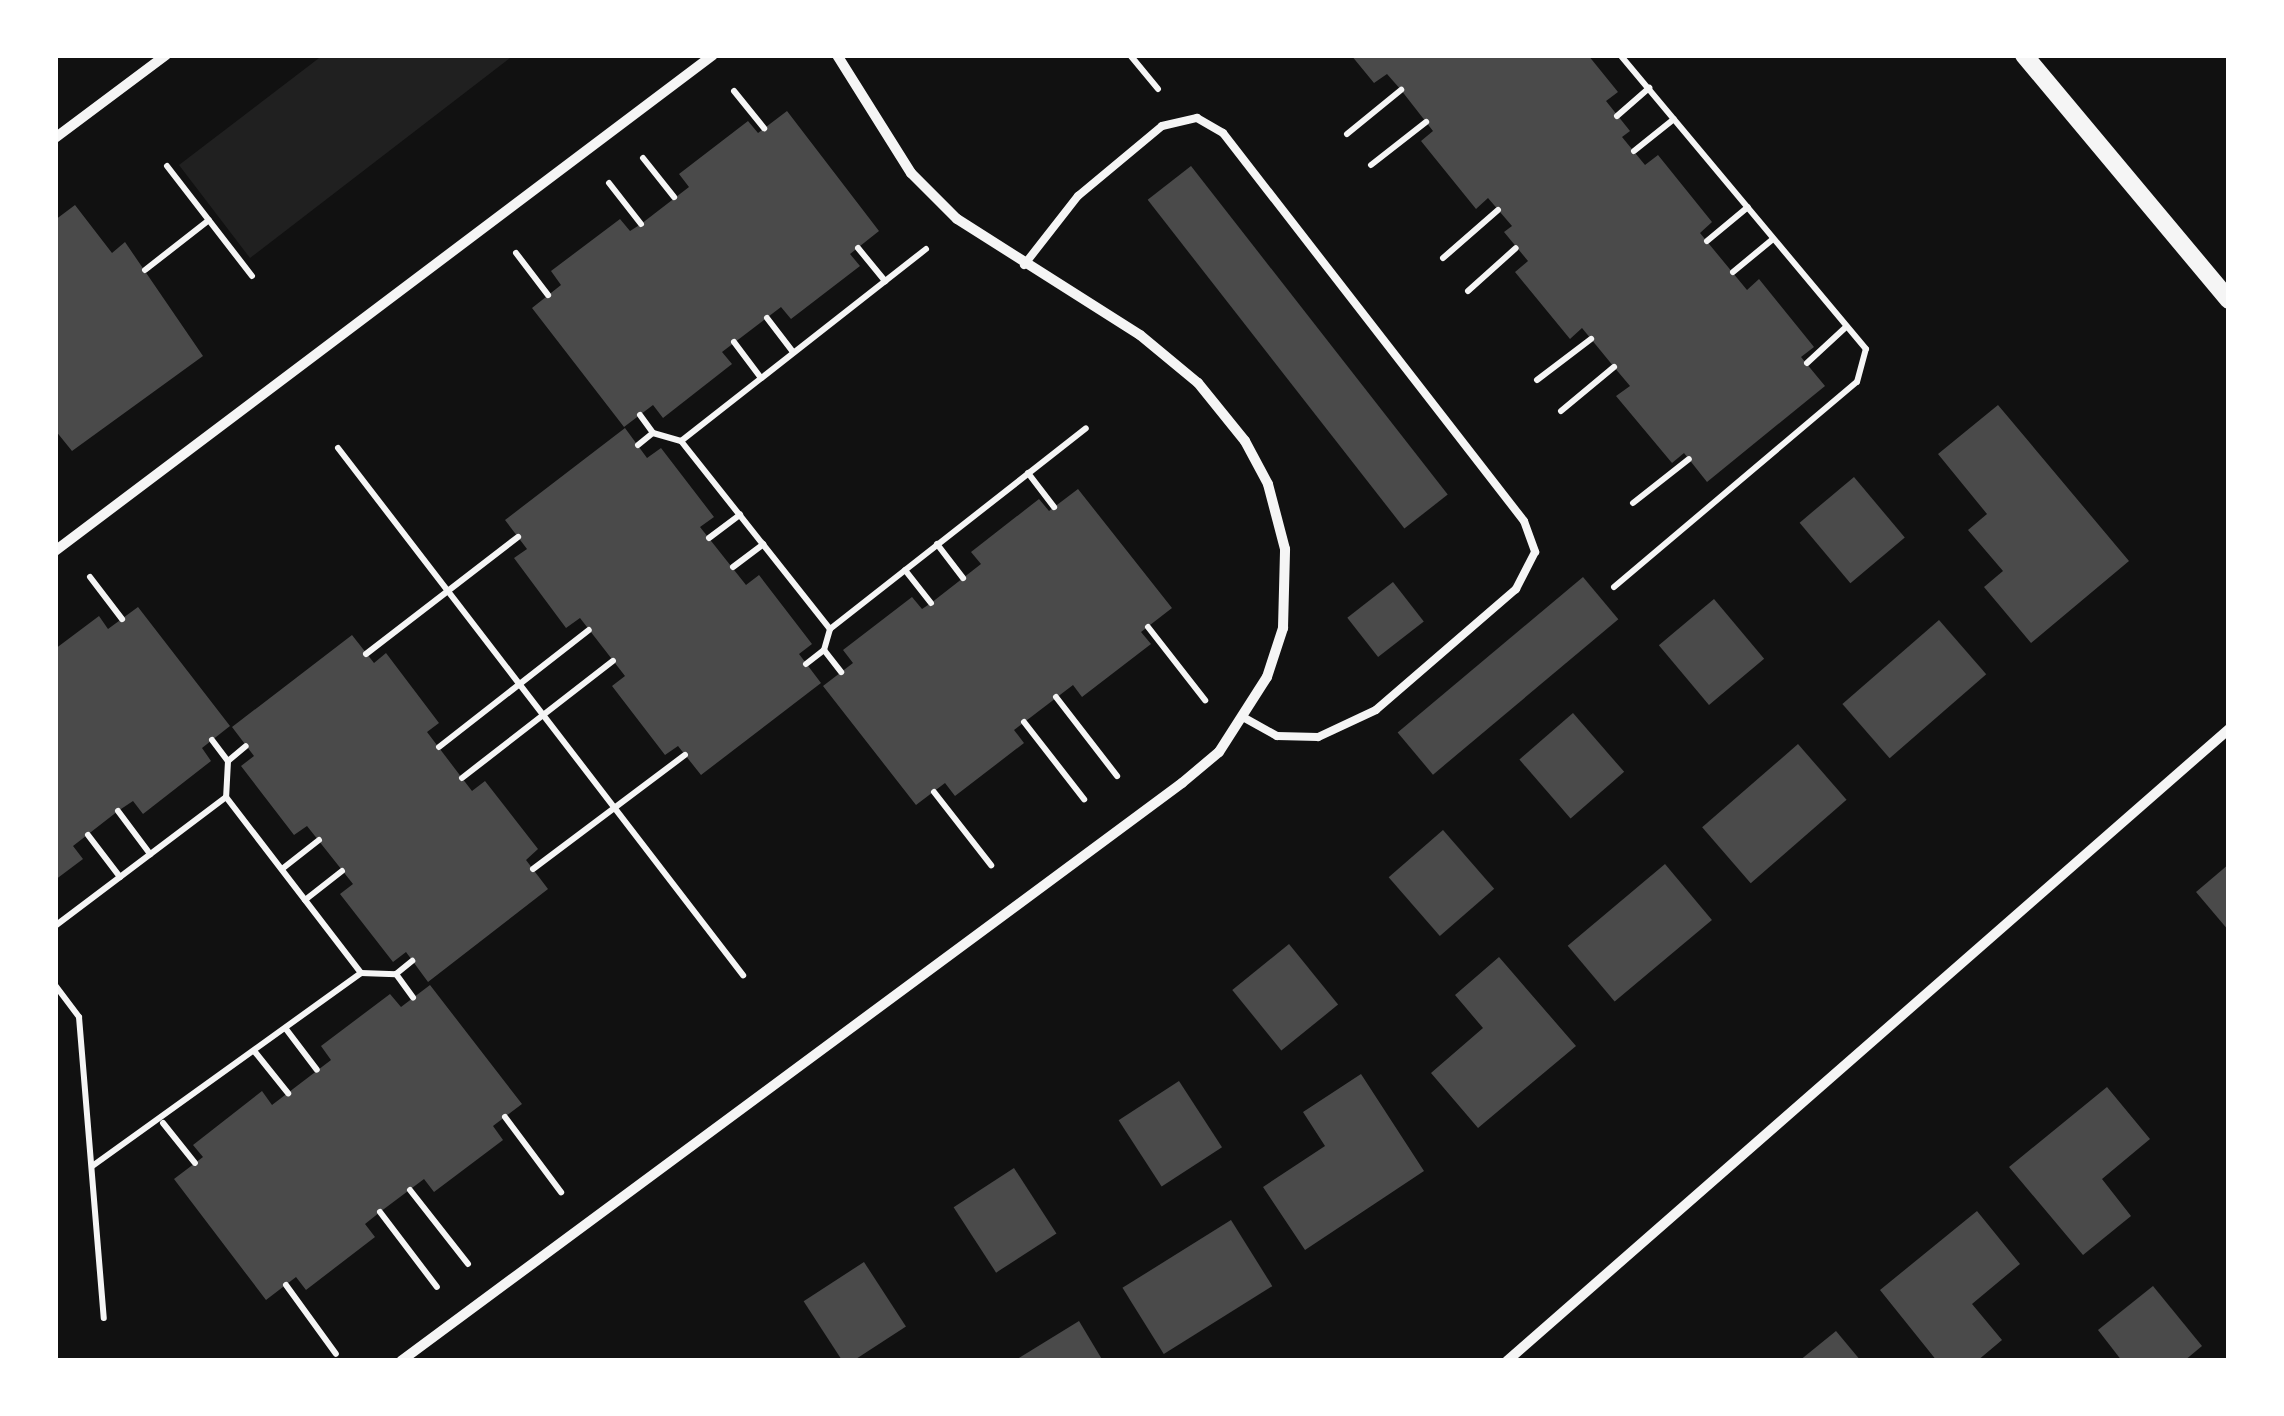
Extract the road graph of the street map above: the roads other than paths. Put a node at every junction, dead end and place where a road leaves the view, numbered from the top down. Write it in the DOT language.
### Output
graph roads {
  1 [pos="166,55"];
  2 [pos="714,55"];
  3 [pos="837,55"];
  4 [pos="2024,55"];
  5 [pos="55,138"];
  6 [pos="1024,264"];
  7 [pos="2229,300"];
  8 [pos="55,551"];
  9 [pos="1245,718"];
  10 [pos="2229,729"];
  11 [pos="401,1361"];
  12 [pos="1507,1361"];
  1 -- 5 [label="street"];
  2 -- 8 [label="street"];
  3 -- 6 [label="street"];
  4 -- 7 [label="street"];
  6 -- 9 [label="street"];
  6 -- 9 [label="lane"];
  9 -- 11 [label="street"];
  10 -- 12 [label="street"];
}
